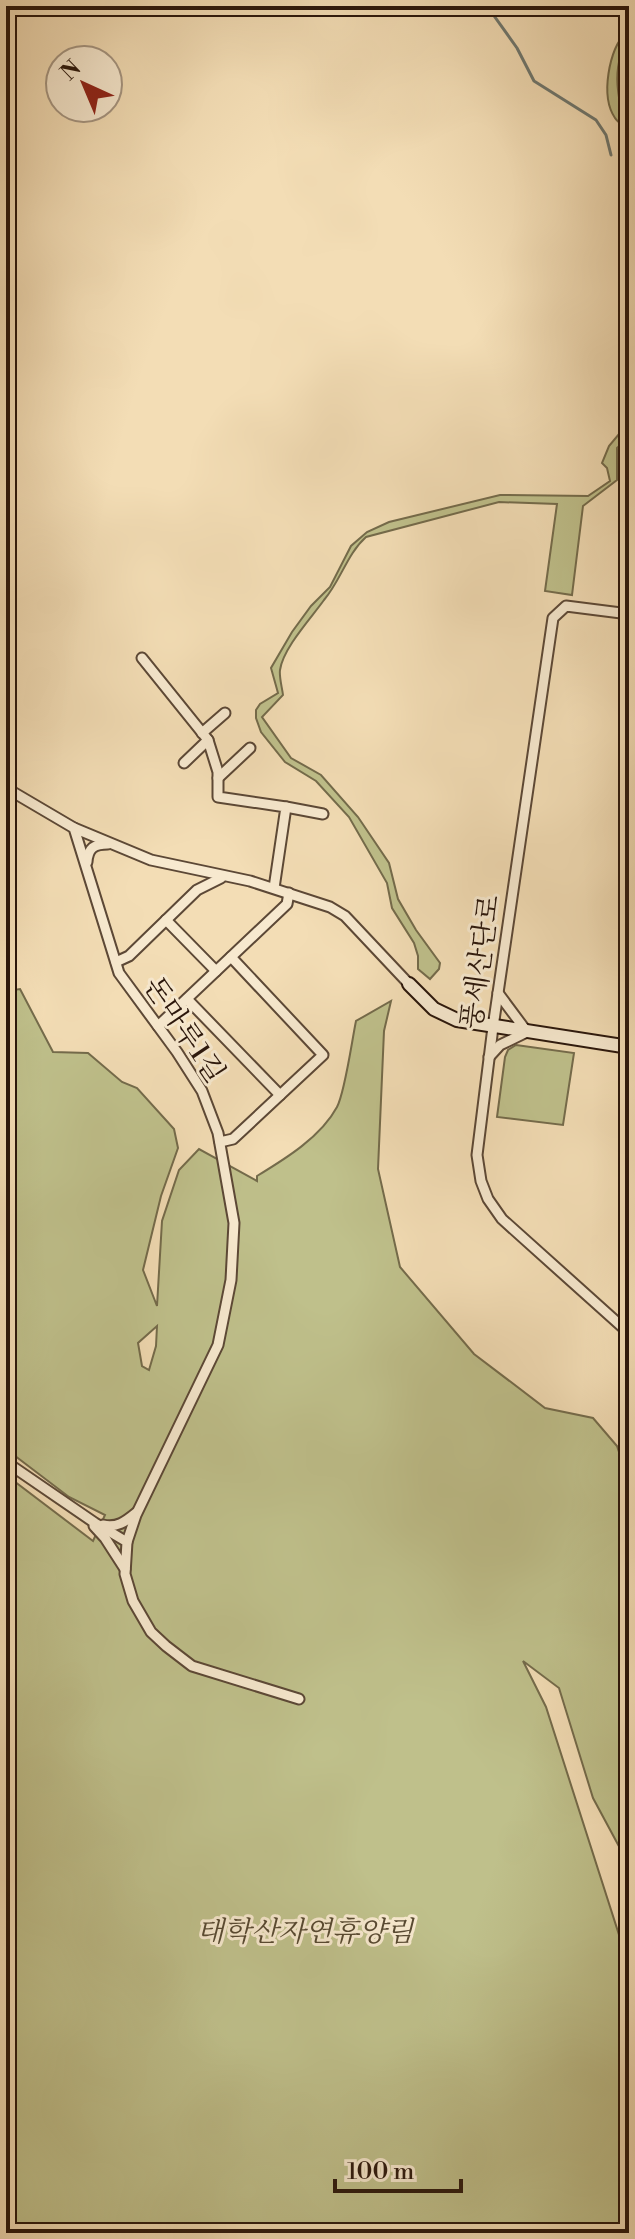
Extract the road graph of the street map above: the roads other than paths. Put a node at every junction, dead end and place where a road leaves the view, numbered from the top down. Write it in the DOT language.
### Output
graph roads {
  1 [pos="629,614"];
  2 [pos="142,658"];
  3 [pos="225,713"];
  4 [pos="205,736"];
  5 [pos="250,748"];
  6 [pos="184,763"];
  7 [pos="218,778"];
  8 [pos="6,788"];
  9 [pos="286,807"];
  10 [pos="323,814"];
  11 [pos="74,828"];
  12 [pos="111,844"];
  13 [pos="87,866"];
  14 [pos="188,869"];
  15 [pos="223,877"];
  16 [pos="274,888"];
  17 [pos="197,890"];
  18 [pos="289,893"];
  19 [pos="166,920"];
  20 [pos="231,957"];
  21 [pos="116,962"];
  22 [pos="216,971"];
  23 [pos="409,984"];
  24 [pos="498,993"];
  25 [pos="187,999"];
  26 [pos="158,1026"];
  27 [pos="493,1027"];
  28 [pos="527,1032"];
  29 [pos="629,1047"];
  30 [pos="489,1057"];
  31 [pos="280,1095"];
  32 [pos="220,1142"];
  33 [pos="629,1333"];
  34 [pos="6,1462"];
  35 [pos="138,1511"];
  36 [pos="83,1515"];
  37 [pos="95,1523"];
  38 [pos="127,1542"];
  39 [pos="125,1570"];
  40 [pos="299,1699"];
  1 -- 24 [label="street, 풍세산단로"];
  2 -- 4 [label="street"];
  3 -- 4 [label="street"];
  4 -- 6 [label="street"];
  4 -- 7 [label="street"];
  5 -- 7 [label="street"];
  7 -- 9 [label="street"];
  8 -- 11 [label="street"];
  9 -- 10 [label="street"];
  9 -- 16 [label="street"];
  11 -- 12 [label="street"];
  11 -- 13 [label="street, 돈마루1길"];
  12 -- 13 [label="street"];
  12 -- 14 [label="street"];
  13 -- 21 [label="street, 돈마루1길"];
  14 -- 15 [label="street"];
  14 -- 17 [label="street"];
  15 -- 16 [label="street"];
  15 -- 17 [label="street"];
  16 -- 18 [label="street"];
  17 -- 19 [label="street"];
  18 -- 20 [label="street"];
  18 -- 23 [label="street"];
  19 -- 21 [label="street"];
  19 -- 22 [label="street"];
  20 -- 22 [label="street"];
  20 -- 31 [label="street"];
  21 -- 26 [label="street, 돈마루1길"];
  22 -- 25 [label="street"];
  23 -- 27 [label="street"];
  24 -- 27 [label="street, 풍세산단로"];
  24 -- 28 [label="street"];
  25 -- 26 [label="street"];
  25 -- 31 [label="street"];
  26 -- 32 [label="street, 돈마루1길"];
  27 -- 28 [label="street"];
  27 -- 30 [label="street, 풍세산단로"];
  28 -- 29 [label="street"];
  28 -- 30 [label="street"];
  30 -- 33 [label="street, 풍세산단로"];
  31 -- 32 [label="street"];
  32 -- 35 [label="street, 돈마루1길"];
  34 -- 36 [label="street"];
  35 -- 37 [label="street"];
  35 -- 38 [label="street, 돈마루1길"];
  36 -- 37 [label="street"];
  36 -- 39 [label="street"];
  37 -- 38 [label="street"];
  38 -- 39 [label="street, 돈마루1길"];
  39 -- 40 [label="street"];
}
